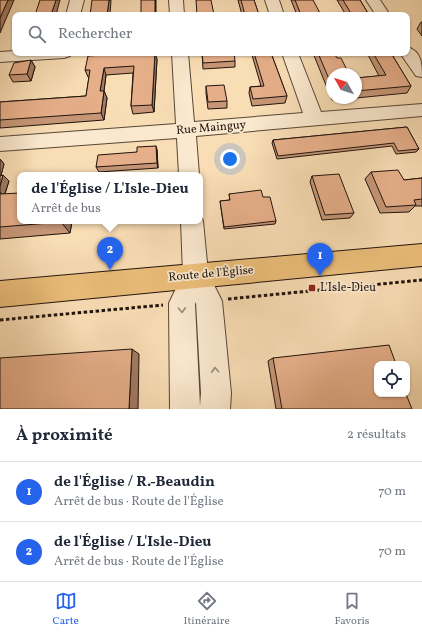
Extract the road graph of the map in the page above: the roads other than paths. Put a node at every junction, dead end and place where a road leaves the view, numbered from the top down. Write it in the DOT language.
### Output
graph roads {
  1 [pos="77,0"];
  2 [pos="176,0"];
  3 [pos="272,0"];
  4 [pos="373,0"];
  5 [pos="74,12"];
  6 [pos="177,12"];
  7 [pos="276,12"];
  8 [pos="381,12"];
  9 [pos="16,56"];
  10 [pos="180,56"];
  11 [pos="291,56"];
  12 [pos="410,56"];
  13 [pos="0,57"];
  14 [pos="422,72"];
  15 [pos="422,110"];
  16 [pos="314,118"];
  17 [pos="185,130"];
  18 [pos="0,144"];
  19 [pos="188,172"];
  20 [pos="192,224"];
  21 [pos="422,255"];
  22 [pos="196,275"];
  23 [pos="0,294"];
  24 [pos="185,409"];
  25 [pos="215,409"];
  1 -- 5 [label="street"];
  2 -- 6 [label="street"];
  3 -- 7 [label="street"];
  4 -- 8 [label="street"];
  9 -- 13 [label="street"];
  10 -- 17 [label="street"];
  11 -- 16 [label="street"];
  12 -- 14 [label="street"];
  15 -- 16 [label="street, Rue Mainguy"];
  16 -- 17 [label="street, Rue Mainguy"];
  17 -- 18 [label="street, Rue Mainguy"];
  17 -- 19 [label="street"];
  20 -- 22 [label="street"];
  21 -- 22 [label="main road, Route de l'Église"];
  22 -- 23 [label="main road, Route de l'Église"];
  22 -- 24 [label="street, one-way"];
  25 -- 22 [label="street, one-way"];
}
